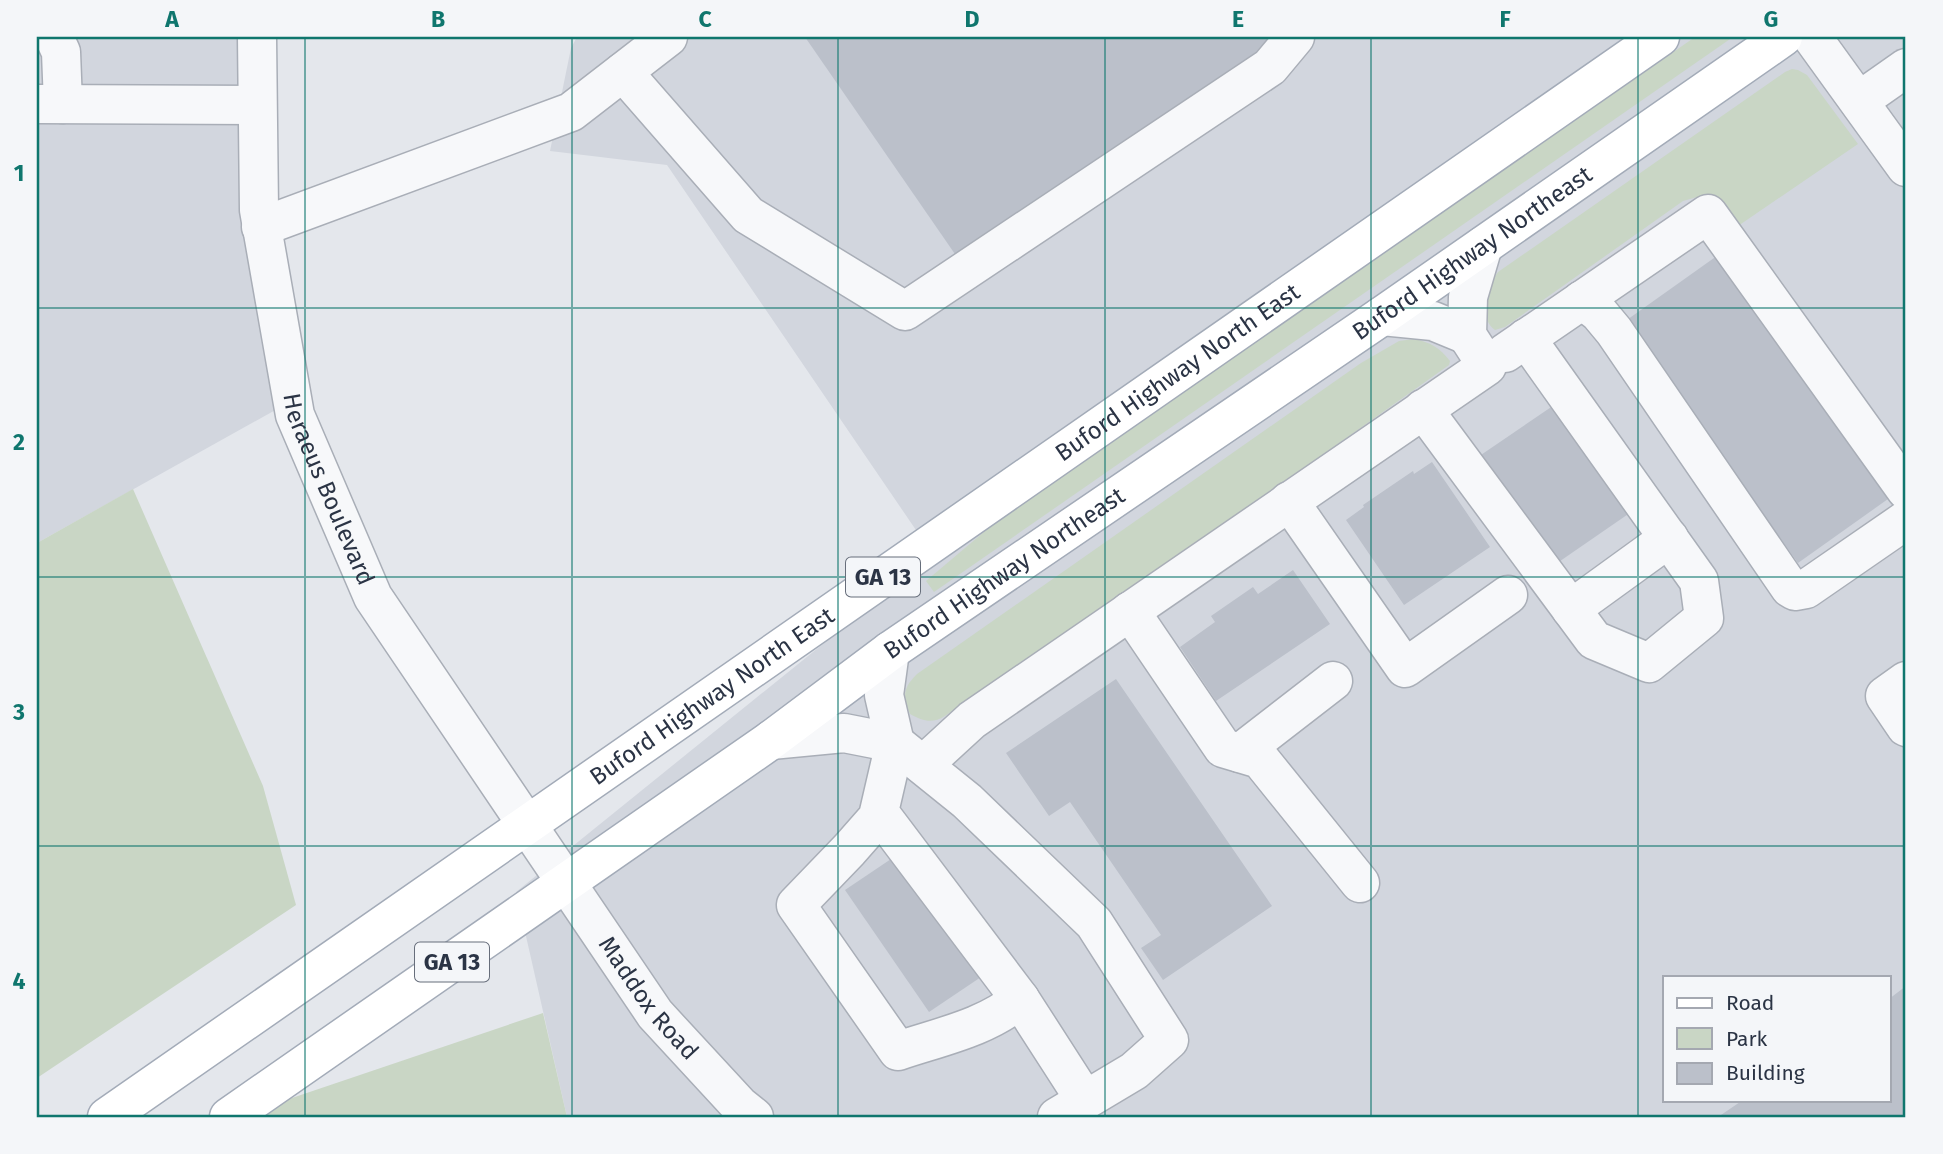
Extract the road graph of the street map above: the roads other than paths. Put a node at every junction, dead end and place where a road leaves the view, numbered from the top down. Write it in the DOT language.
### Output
graph roads {
  1 [pos="54,37"];
  2 [pos="257,37"];
  3 [pos="668,37"];
  4 [pos="1294,37"];
  5 [pos="1660,37"];
  6 [pos="1783,37"];
  7 [pos="1812,37"];
  8 [pos="1906,68"];
  9 [pos="623,72"];
  10 [pos="1858,101"];
  11 [pos="50,104"];
  12 [pos="257,106"];
  13 [pos="1906,167"];
  14 [pos="261,227"];
  15 [pos="1483,246"];
  16 [pos="1582,300"];
  17 [pos="1382,316"];
  18 [pos="1526,338"];
  19 [pos="1477,351"];
  20 [pos="1423,409"];
  21 [pos="1906,490"];
  22 [pos="1289,501"];
  23 [pos="1906,520"];
  24 [pos="1669,538"];
  25 [pos="1508,595"];
  26 [pos="1571,609"];
  27 [pos="1130,611"];
  28 [pos="890,651"];
  29 [pos="1333,681"];
  30 [pos="1906,681"];
  31 [pos="1906,727"];
  32 [pos="771,740"];
  33 [pos="1240,753"];
  34 [pos="909,754"];
  35 [pos="879,812"];
  36 [pos="526,825"];
  37 [pos="565,883"];
  38 [pos="1360,883"];
  39 [pos="1020,999"];
  40 [pos="1071,1109"];
  41 [pos="747,1111"];
  42 [pos="107,1117"];
  43 [pos="229,1117"];
  1 -- 11 [label="street"];
  2 -- 12 [label="street, Heraeus Boulevard"];
  3 -- 9 [label="street"];
  4 -- 9 [label="street"];
  5 -- 36 [label="main road, Buford Highway North East / GA 13"];
  6 -- 15 [label="main road, Buford Highway Northeast / GA 13"];
  7 -- 10 [label="street"];
  8 -- 10 [label="street"];
  9 -- 14 [label="street"];
  10 -- 13 [label="street"];
  11 -- 12 [label="street"];
  12 -- 14 [label="street, Heraeus Boulevard"];
  14 -- 36 [label="street, Heraeus Boulevard"];
  15 -- 17 [label="main road, Buford Highway Northeast / GA 13"];
  15 -- 19 [label="street"];
  16 -- 18 [label="street"];
  16 -- 21 [label="street"];
  16 -- 23 [label="street"];
  17 -- 19 [label="street"];
  17 -- 28 [label="main road, Buford Highway Northeast / GA 13"];
  18 -- 19 [label="street"];
  18 -- 24 [label="street"];
  19 -- 20 [label="street"];
  20 -- 22 [label="street"];
  20 -- 26 [label="street"];
  22 -- 25 [label="street"];
  22 -- 27 [label="street"];
  24 -- 26 [label="street"];
  24 -- 26 [label="street"];
  27 -- 33 [label="street"];
  27 -- 34 [label="street"];
  28 -- 32 [label="main road, Buford Highway Northeast / GA 13"];
  28 -- 34 [label="street"];
  29 -- 33 [label="street"];
  30 -- 31 [label="street"];
  32 -- 34 [label="street"];
  32 -- 37 [label="main road, Buford Highway Northeast / GA 13"];
  33 -- 38 [label="street"];
  34 -- 35 [label="street"];
  34 -- 40 [label="street"];
  35 -- 39 [label="street"];
  35 -- 39 [label="street"];
  36 -- 37 [label="street, Heraeus Boulevard"];
  36 -- 42 [label="main road, Buford Highway North East / GA 13"];
  37 -- 41 [label="street, Maddox Road"];
  37 -- 43 [label="main road, Buford Highway Northeast / GA 13"];
  39 -- 40 [label="street"];
}
